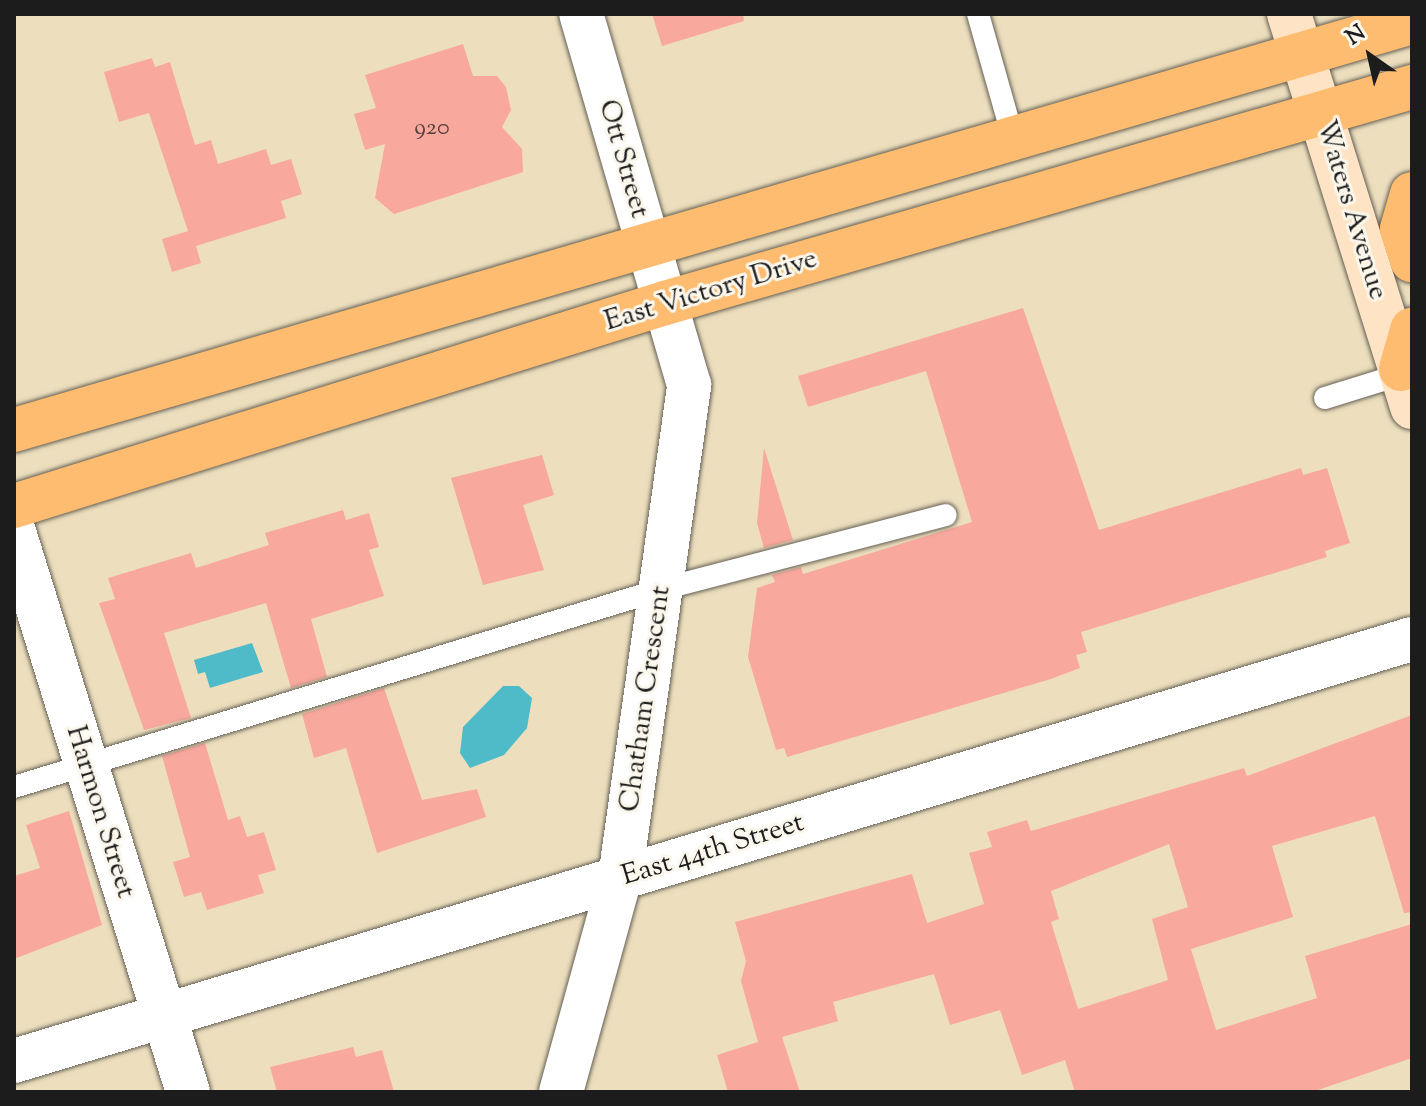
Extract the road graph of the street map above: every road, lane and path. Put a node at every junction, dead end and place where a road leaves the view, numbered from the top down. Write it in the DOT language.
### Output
graph roads {
  1 [pos="581,14"];
  2 [pos="978,14"];
  3 [pos="1412,22"];
  4 [pos="1295,34"];
  5 [pos="1412,87"];
  6 [pos="1320,113"];
  7 [pos="1013,138"];
  8 [pos="1412,194"];
  9 [pos="648,245"];
  10 [pos="1412,260"];
  11 [pos="665,303"];
  12 [pos="1407,370"];
  13 [pos="1325,398"];
  14 [pos="14,430"];
  15 [pos="14,506"];
  16 [pos="946,515"];
  17 [pos="14,532"];
  18 [pos="662,589"];
  19 [pos="1412,639"];
  20 [pos="86,765"];
  21 [pos="14,787"];
  22 [pos="620,878"];
  23 [pos="162,1017"];
  24 [pos="14,1061"];
  25 [pos="188,1092"];
  26 [pos="561,1092"];
  1 -- 9 [label="street, Ott Street"];
  2 -- 7 [label="lane"];
  3 -- 4 [label="main road"];
  4 -- 6 [label="main road, Waters Avenue"];
  4 -- 7 [label="main road"];
  5 -- 6 [label="main road, East Victory Drive"];
  6 -- 11 [label="main road, East Victory Drive"];
  6 -- 12 [label="main road, Waters Avenue"];
  7 -- 9 [label="main road"];
  8 -- 10 [label="main road"];
  9 -- 11 [label="street, Ott Street"];
  9 -- 14 [label="main road"];
  11 -- 15 [label="main road, East Victory Drive"];
  11 -- 18 [label="street, Chatham Crescent"];
  12 -- 13 [label="lane"];
  16 -- 18 [label="lane"];
  17 -- 20 [label="street, Harmon Street"];
  18 -- 20 [label="lane"];
  18 -- 22 [label="street, Chatham Crescent"];
  19 -- 22 [label="street, East 44th Street"];
  20 -- 21 [label="lane"];
  20 -- 23 [label="street, Harmon Street"];
  22 -- 23 [label="street, East 44th Street"];
  22 -- 26 [label="street, Chatham Crescent"];
  23 -- 24 [label="street, East 44th Street"];
  23 -- 25 [label="street, Harmon Street"];
}
